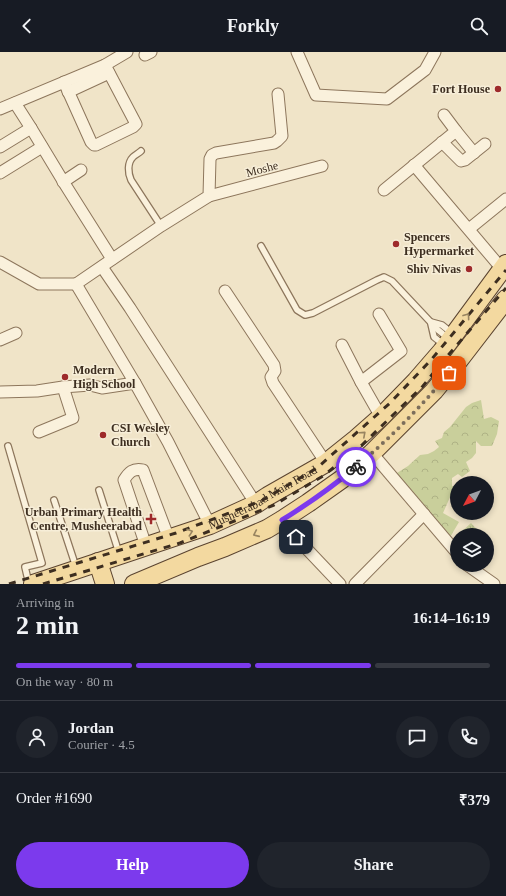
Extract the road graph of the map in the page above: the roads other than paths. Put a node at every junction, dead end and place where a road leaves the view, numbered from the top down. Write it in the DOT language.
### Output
graph roads {
  1 [pos="127,52"];
  2 [pos="297,52"];
  3 [pos="435,52"];
  4 [pos="107,69"];
  5 [pos="66,87"];
  6 [pos="278,94"];
  7 [pos="15,103"];
  8 [pos="0,109"];
  9 [pos="444,115"];
  10 [pos="31,128"];
  11 [pos="456,131"];
  12 [pos="442,142"];
  13 [pos="485,144"];
  14 [pos="42,146"];
  15 [pos="0,147"];
  16 [pos="141,151"];
  17 [pos="474,153"];
  18 [pos="414,165"];
  19 [pos="322,166"];
  20 [pos="80,170"];
  21 [pos="0,173"];
  22 [pos="63,182"];
  23 [pos="384,190"];
  24 [pos="209,196"];
  25 [pos="506,199"];
  26 [pos="161,226"];
  27 [pos="469,229"];
  28 [pos="261,246"];
  29 [pos="112,259"];
  30 [pos="0,262"];
  31 [pos="504,266"];
  32 [pos="102,267"];
  33 [pos="76,284"];
  34 [pos="225,291"];
  35 [pos="506,299"];
  36 [pos="379,314"];
  37 [pos="431,322"];
  38 [pos="16,333"];
  39 [pos="0,340"];
  40 [pos="448,343"];
  41 [pos="342,345"];
  42 [pos="456,364"];
  43 [pos="361,382"];
  44 [pos="135,383"];
  45 [pos="63,387"];
  46 [pos="0,392"];
  47 [pos="381,417"];
  48 [pos="39,432"];
  49 [pos="8,446"];
  50 [pos="372,453"];
  51 [pos="326,463"];
  52 [pos="99,490"];
  53 [pos="54,500"];
  54 [pos="256,504"];
  55 [pos="424,514"];
  56 [pos="282,520"];
  57 [pos="210,525"];
  58 [pos="169,539"];
  59 [pos="450,545"];
  60 [pos="146,546"];
  61 [pos="120,555"];
  62 [pos="98,562"];
  63 [pos="77,569"];
  64 [pos="477,572"];
  65 [pos="29,584"];
  66 [pos="33,584"];
  67 [pos="105,584"];
  68 [pos="137,584"];
  69 [pos="340,584"];
  70 [pos="355,584"];
  71 [pos="494,584"];
  1 -- 4 [label="street"];
  2 -- 3 [label="street"];
  4 -- 5 [label="street"];
  4 -- 5 [label="street"];
  5 -- 7 [label="street"];
  6 -- 24 [label="street"];
  7 -- 8 [label="street"];
  7 -- 10 [label="street"];
  9 -- 11 [label="street"];
  10 -- 14 [label="street"];
  10 -- 15 [label="street"];
  11 -- 12 [label="street"];
  11 -- 17 [label="street"];
  12 -- 17 [label="street"];
  12 -- 18 [label="street"];
  13 -- 17 [label="street"];
  14 -- 21 [label="street"];
  14 -- 22 [label="street"];
  16 -- 26 [label="lane"];
  18 -- 23 [label="street"];
  18 -- 27 [label="street"];
  19 -- 24 [label="street, Moshe"];
  20 -- 22 [label="street"];
  22 -- 29 [label="street"];
  24 -- 26 [label="street, Moshe"];
  25 -- 27 [label="street"];
  26 -- 29 [label="street, Moshe"];
  27 -- 31 [label="street"];
  28 -- 37 [label="lane"];
  29 -- 32 [label="street, Moshe"];
  30 -- 33 [label="street"];
  40 -- 31 [label="main road, Musheerabad Main Road, one-way"];
  32 -- 33 [label="street, Moshe"];
  32 -- 54 [label="street"];
  33 -- 44 [label="street"];
  34 -- 51 [label="street"];
  35 -- 42 [label="main road, Musheerabad Main Road"];
  36 -- 43 [label="street"];
  37 -- 40 [label="lane"];
  37 -- 40 [label="lane"];
  38 -- 39 [label="street"];
  40 -- 42 [label="main road"];
  40 -- 47 [label="main road, Musheerabad Main Road"];
  41 -- 43 [label="street"];
  42 -- 50 [label="main road, Musheerabad Main Road"];
  43 -- 47 [label="street"];
  44 -- 45 [label="street"];
  44 -- 57 [label="street"];
  45 -- 46 [label="street"];
  45 -- 48 [label="street"];
  51 -- 47 [label="main road, Musheerabad Main Road, one-way"];
  49 -- 65 [label="lane"];
  50 -- 55 [label="street"];
  50 -- 56 [label="main road, Musheerabad Main Road"];
  51 -- 54 [label="main road, Musheerabad Main Road"];
  52 -- 61 [label="lane"];
  53 -- 63 [label="lane"];
  54 -- 57 [label="main road, Musheerabad Main Road"];
  55 -- 59 [label="street"];
  55 -- 70 [label="street"];
  56 -- 68 [label="main road, Musheerabad Main Road, one-way"];
  56 -- 69 [label="street"];
  58 -- 57 [label="main road, Musheerabad Main Road, one-way"];
  58 -- 60 [label="main road, Musheerabad Main Road"];
  58 -- 60 [label="street"];
  60 -- 61 [label="main road, Musheerabad Main Road"];
  61 -- 62 [label="main road, Musheerabad Main Road"];
  62 -- 63 [label="main road, Musheerabad Main Road"];
  62 -- 67 [label="main road"];
  63 -- 66 [label="main road, Musheerabad Main Road"];
  64 -- 71 [label="street"];
}
